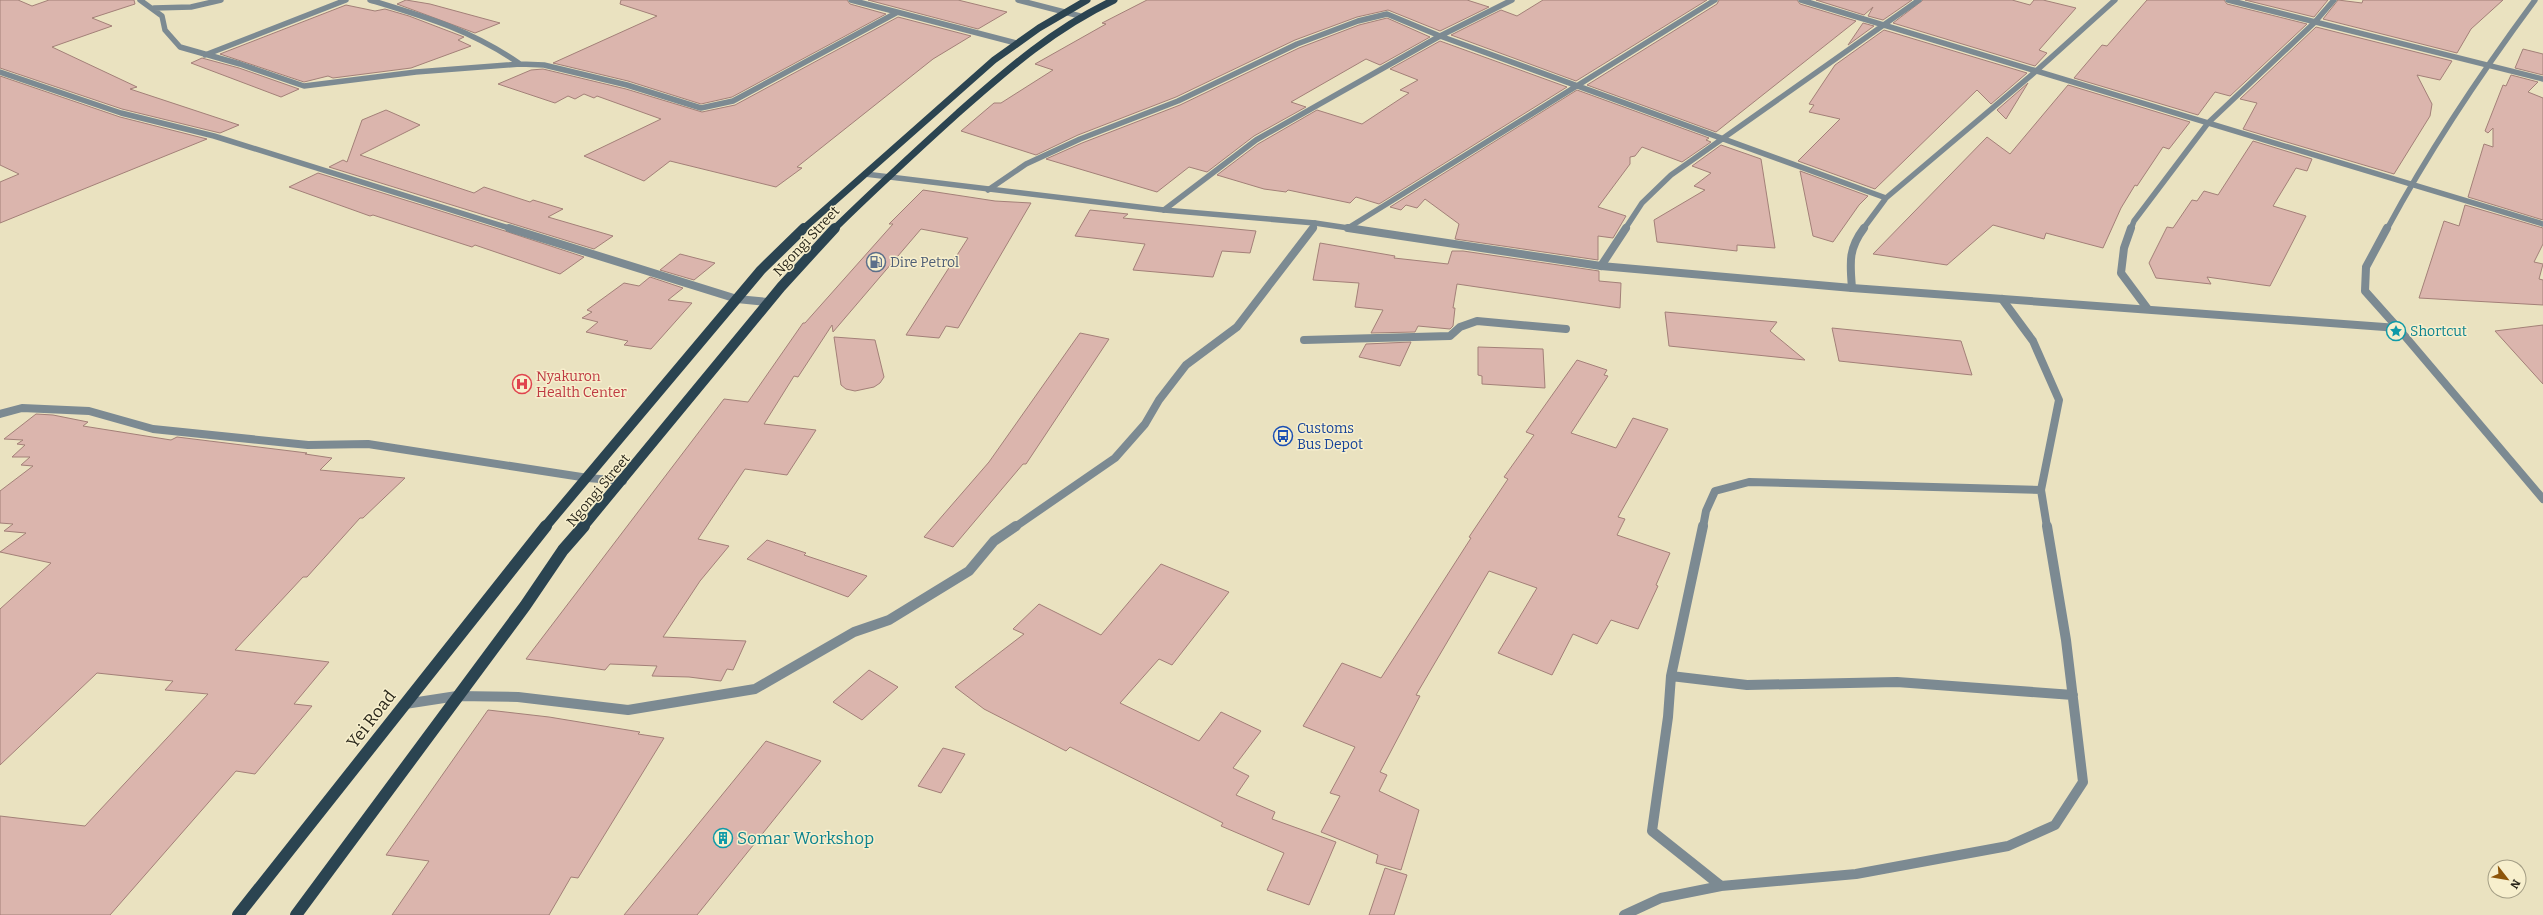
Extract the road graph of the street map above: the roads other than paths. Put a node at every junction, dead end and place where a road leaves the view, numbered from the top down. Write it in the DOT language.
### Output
graph roads {
  1 [pos="140,0"];
  2 [pos="222,0"];
  3 [pos="346,0"];
  4 [pos="370,0"];
  5 [pos="851,0"];
  6 [pos="1018,0"];
  7 [pos="1087,0"];
  8 [pos="1114,0"];
  9 [pos="1512,0"];
  10 [pos="1715,0"];
  11 [pos="1800,0"];
  12 [pos="1919,0"];
  13 [pos="2115,0"];
  14 [pos="2228,0"];
  15 [pos="2334,0"];
  16 [pos="2535,0"];
  17 [pos="154,8"];
  18 [pos="1064,10"];
  19 [pos="896,12"];
  20 [pos="1080,16"];
  21 [pos="2314,23"];
  22 [pos="1881,25"];
  23 [pos="1440,36"];
  24 [pos="1016,44"];
  25 [pos="205,55"];
  26 [pos="520,64"];
  27 [pos="2488,65"];
  28 [pos="0,72"];
  29 [pos="2035,72"];
  30 [pos="2543,79"];
  31 [pos="1580,85"];
  32 [pos="2208,123"];
  33 [pos="1723,139"];
  34 [pos="865,174"];
  35 [pos="887,177"];
  36 [pos="2411,184"];
  37 [pos="988,190"];
  38 [pos="1886,198"];
  39 [pos="1164,210"];
  40 [pos="1315,223"];
  41 [pos="2543,224"];
  42 [pos="1348,228"];
  43 [pos="1601,266"];
  44 [pos="1852,288"];
  45 [pos="737,299"];
  46 [pos="2002,299"];
  47 [pos="768,302"];
  48 [pos="2147,308"];
  49 [pos="2398,328"];
  50 [pos="1566,329"];
  51 [pos="1304,340"];
  52 [pos="0,414"];
  53 [pos="588,478"];
  54 [pos="623,481"];
  55 [pos="2533,487"];
  56 [pos="2041,490"];
  57 [pos="2543,490"];
  58 [pos="2543,498"];
  59 [pos="531,544"];
  60 [pos="1671,676"];
  61 [pos="2073,695"];
  62 [pos="457,696"];
  63 [pos="404,704"];
  64 [pos="1721,886"];
  65 [pos="238,915"];
  66 [pos="296,915"];
  67 [pos="1624,915"];
  1 -- 17 [label="street"];
  2 -- 17 [label="street"];
  3 -- 25 [label="street"];
  4 -- 26 [label="street"];
  5 -- 19 [label="street"];
  6 -- 18 [label="street"];
  7 -- 18 [label="main road, Ngongi Street"];
  8 -- 20 [label="main road, Ngongi Street"];
  9 -- 23 [label="street"];
  10 -- 31 [label="street"];
  11 -- 22 [label="street"];
  12 -- 22 [label="street"];
  13 -- 29 [label="street"];
  14 -- 21 [label="street"];
  15 -- 21 [label="street"];
  16 -- 27 [label="street"];
  17 -- 25 [label="street"];
  18 -- 20 [label="street"];
  18 -- 24 [label="main road, Ngongi Street"];
  19 -- 24 [label="street"];
  19 -- 26 [label="street"];
  20 -- 35 [label="main road, Ngongi Street"];
  21 -- 27 [label="street"];
  21 -- 32 [label="street"];
  22 -- 29 [label="street"];
  22 -- 33 [label="street"];
  23 -- 31 [label="street"];
  23 -- 37 [label="street"];
  23 -- 39 [label="street"];
  24 -- 34 [label="main road, Ngongi Street"];
  25 -- 26 [label="street"];
  27 -- 30 [label="street"];
  27 -- 36 [label="street"];
  28 -- 45 [label="street"];
  29 -- 32 [label="street"];
  29 -- 38 [label="street"];
  31 -- 33 [label="street"];
  31 -- 42 [label="street"];
  32 -- 36 [label="street"];
  32 -- 48 [label="street"];
  33 -- 38 [label="street"];
  33 -- 43 [label="street"];
  34 -- 35 [label="street"];
  34 -- 45 [label="main road, Ngongi Street"];
  35 -- 37 [label="street"];
  35 -- 47 [label="main road, Ngongi Street"];
  36 -- 41 [label="street"];
  36 -- 49 [label="street"];
  37 -- 39 [label="street"];
  38 -- 44 [label="street"];
  39 -- 40 [label="street"];
  40 -- 42 [label="street"];
  40 -- 62 [label="street"];
  42 -- 43 [label="street"];
  43 -- 44 [label="street"];
  44 -- 46 [label="street"];
  45 -- 47 [label="street"];
  45 -- 53 [label="main road, Ngongi Street"];
  46 -- 48 [label="street"];
  46 -- 56 [label="street"];
  47 -- 54 [label="main road, Ngongi Street"];
  48 -- 49 [label="street"];
  49 -- 55 [label="street"];
  50 -- 51 [label="street"];
  52 -- 53 [label="street"];
  53 -- 54 [label="street"];
  53 -- 59 [label="main road, Ngongi Street"];
  54 -- 62 [label="main road, Ngongi Street"];
  55 -- 57 [label="street"];
  55 -- 58 [label="street"];
  56 -- 60 [label="street"];
  56 -- 61 [label="street"];
  59 -- 63 [label="main road, Yei Road"];
  60 -- 61 [label="street"];
  60 -- 64 [label="street"];
  61 -- 64 [label="street"];
  62 -- 63 [label="street"];
  62 -- 66 [label="main road"];
  63 -- 65 [label="main road, Yei Road"];
  64 -- 67 [label="street"];
}
